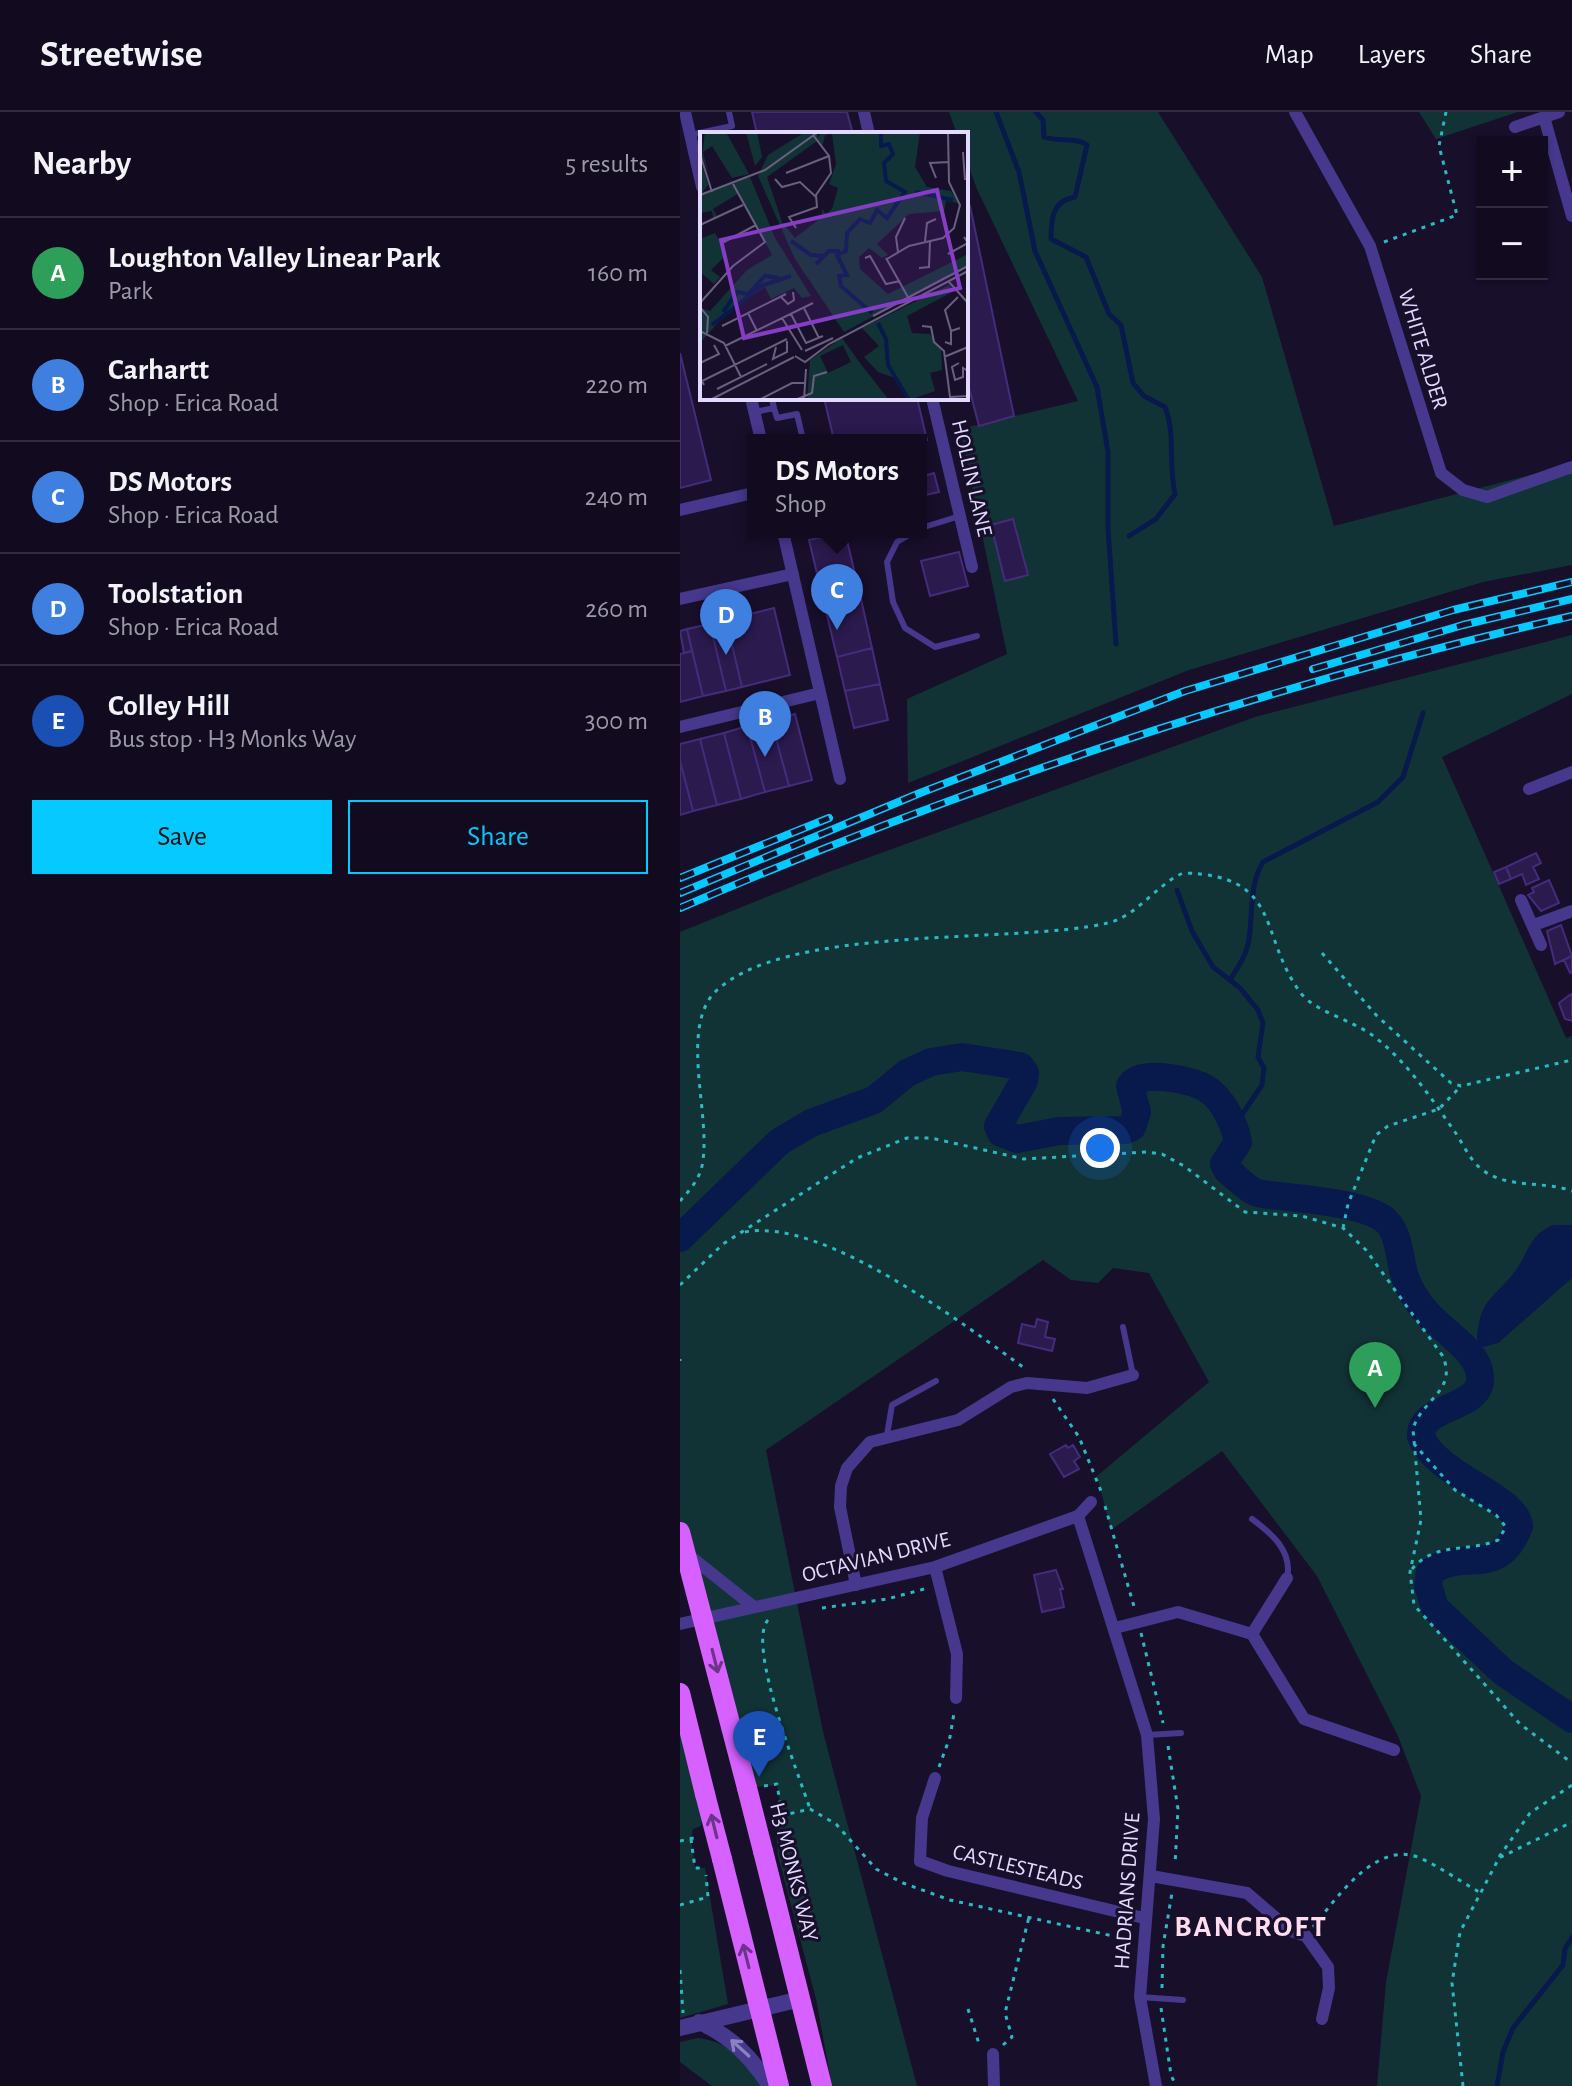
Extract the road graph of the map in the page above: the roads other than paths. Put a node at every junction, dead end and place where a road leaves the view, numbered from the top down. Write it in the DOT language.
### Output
graph roads {
  1 [pos="685,112"];
  2 [pos="729,112"];
  3 [pos="864,112"];
  4 [pos="1295,112"];
  5 [pos="1559,112"];
  6 [pos="1544,117"];
  7 [pos="1515,127"];
  8 [pos="733,130"];
  9 [pos="869,132"];
  10 [pos="700,134"];
  11 [pos="690,135"];
  12 [pos="700,178"];
  13 [pos="1572,216"];
  14 [pos="752,400"];
  15 [pos="772,400"];
  16 [pos="932,400"];
  17 [pos="774,408"];
  18 [pos="755,412"];
  19 [pos="760,434"];
  20 [pos="802,434"];
  21 [pos="1572,467"];
  22 [pos="747,494"];
  23 [pos="680,510"];
  24 [pos="960,516"];
  25 [pos="927,526"];
  26 [pos="784,538"];
  27 [pos="904,538"];
  28 [pos="972,567"];
  29 [pos="793,574"];
  30 [pos="680,599"];
  31 [pos="977,636"];
  32 [pos="820,693"];
  33 [pos="680,727"];
  34 [pos="1572,772"];
  35 [pos="840,779"];
  36 [pos="1529,789"];
  37 [pos="1521,900"];
  38 [pos="1572,911"];
  39 [pos="1534,925"];
  40 [pos="1541,945"];
  41 [pos="1123,1327"];
  42 [pos="1133,1375"];
  43 [pos="936,1381"];
  44 [pos="887,1435"];
  45 [pos="1091,1502"];
  46 [pos="1078,1516"];
  47 [pos="1252,1519"];
  48 [pos="680,1532"];
  49 [pos="686,1553"];
  50 [pos="935,1567"];
  51 [pos="1287,1578"];
  52 [pos="856,1585"];
  53 [pos="754,1607"];
  54 [pos="704,1618"];
  55 [pos="680,1624"];
  56 [pos="1115,1628"];
  57 [pos="1252,1634"];
  58 [pos="680,1693"];
  59 [pos="956,1698"];
  60 [pos="1181,1733"];
  61 [pos="1147,1735"];
  62 [pos="1394,1750"];
  63 [pos="935,1778"];
  64 [pos="1151,1876"];
  65 [pos="1144,1918"];
  66 [pos="1140,1997"];
  67 [pos="801,1999"];
  68 [pos="1183,2000"];
  69 [pos="759,2007"];
  70 [pos="1322,2019"];
  71 [pos="699,2022"];
  72 [pos="680,2028"];
  73 [pos="993,2054"];
  74 [pos="770,2086"];
  75 [pos="779,2086"];
  76 [pos="822,2086"];
  77 [pos="994,2086"];
  78 [pos="1156,2086"];
  1 -- 11 [label="street"];
  2 -- 8 [label="lane"];
  3 -- 9 [label="street"];
  4 -- 21 [label="street, WHITE ALDER"];
  5 -- 6 [label="street"];
  6 -- 7 [label="street"];
  6 -- 13 [label="street"];
  10 -- 11 [label="lane"];
  11 -- 12 [label="street"];
  14 -- 18 [label="street"];
  15 -- 17 [label="lane"];
  16 -- 24 [label="street, HOLLIN LANE"];
  17 -- 18 [label="lane"];
  17 -- 20 [label="lane"];
  18 -- 19 [label="street"];
  22 -- 23 [label="street"];
  24 -- 25 [label="lane"];
  24 -- 28 [label="street, HOLLIN LANE"];
  26 -- 29 [label="street"];
  27 -- 31 [label="lane"];
  29 -- 30 [label="street"];
  29 -- 32 [label="street"];
  32 -- 33 [label="street"];
  32 -- 35 [label="street"];
  34 -- 36 [label="street"];
  37 -- 39 [label="street"];
  38 -- 39 [label="street"];
  39 -- 40 [label="street"];
  41 -- 42 [label="lane"];
  42 -- 44 [label="street"];
  43 -- 44 [label="lane"];
  44 -- 52 [label="street"];
  45 -- 46 [label="street"];
  46 -- 50 [label="street, OCTAVIAN DRIVE"];
  46 -- 56 [label="street, HADRIANS DRIVE"];
  47 -- 51 [label="lane"];
  48 -- 49 [label="main road, H3 MONKS WAY"];
  49 -- 53 [label="street"];
  49 -- 54 [label="main road, H3 MONKS WAY"];
  50 -- 52 [label="street, OCTAVIAN DRIVE"];
  50 -- 59 [label="street"];
  51 -- 57 [label="street"];
  52 -- 53 [label="street, OCTAVIAN DRIVE"];
  53 -- 54 [label="street, OCTAVIAN DRIVE"];
  54 -- 55 [label="street, OCTAVIAN DRIVE"];
  54 -- 67 [label="main road, H3 MONKS WAY, one-way, bridge"];
  56 -- 57 [label="street"];
  56 -- 61 [label="street, HADRIANS DRIVE"];
  57 -- 62 [label="street"];
  69 -- 58 [label="main road, one-way, bridge"];
  60 -- 61 [label="lane"];
  61 -- 64 [label="street, HADRIANS DRIVE"];
  63 -- 65 [label="street, CASTLESTEADS"];
  64 -- 65 [label="street, HADRIANS DRIVE"];
  64 -- 70 [label="street"];
  65 -- 66 [label="street, HADRIANS DRIVE"];
  66 -- 68 [label="lane"];
  66 -- 78 [label="street, HADRIANS DRIVE"];
  67 -- 69 [label="street"];
  67 -- 76 [label="main road, H3 MONKS WAY"];
  69 -- 71 [label="street"];
  69 -- 75 [label="main road"];
  71 -- 72 [label="street"];
  74 -- 71 [label="street, one-way"];
  73 -- 77 [label="street"];
}
